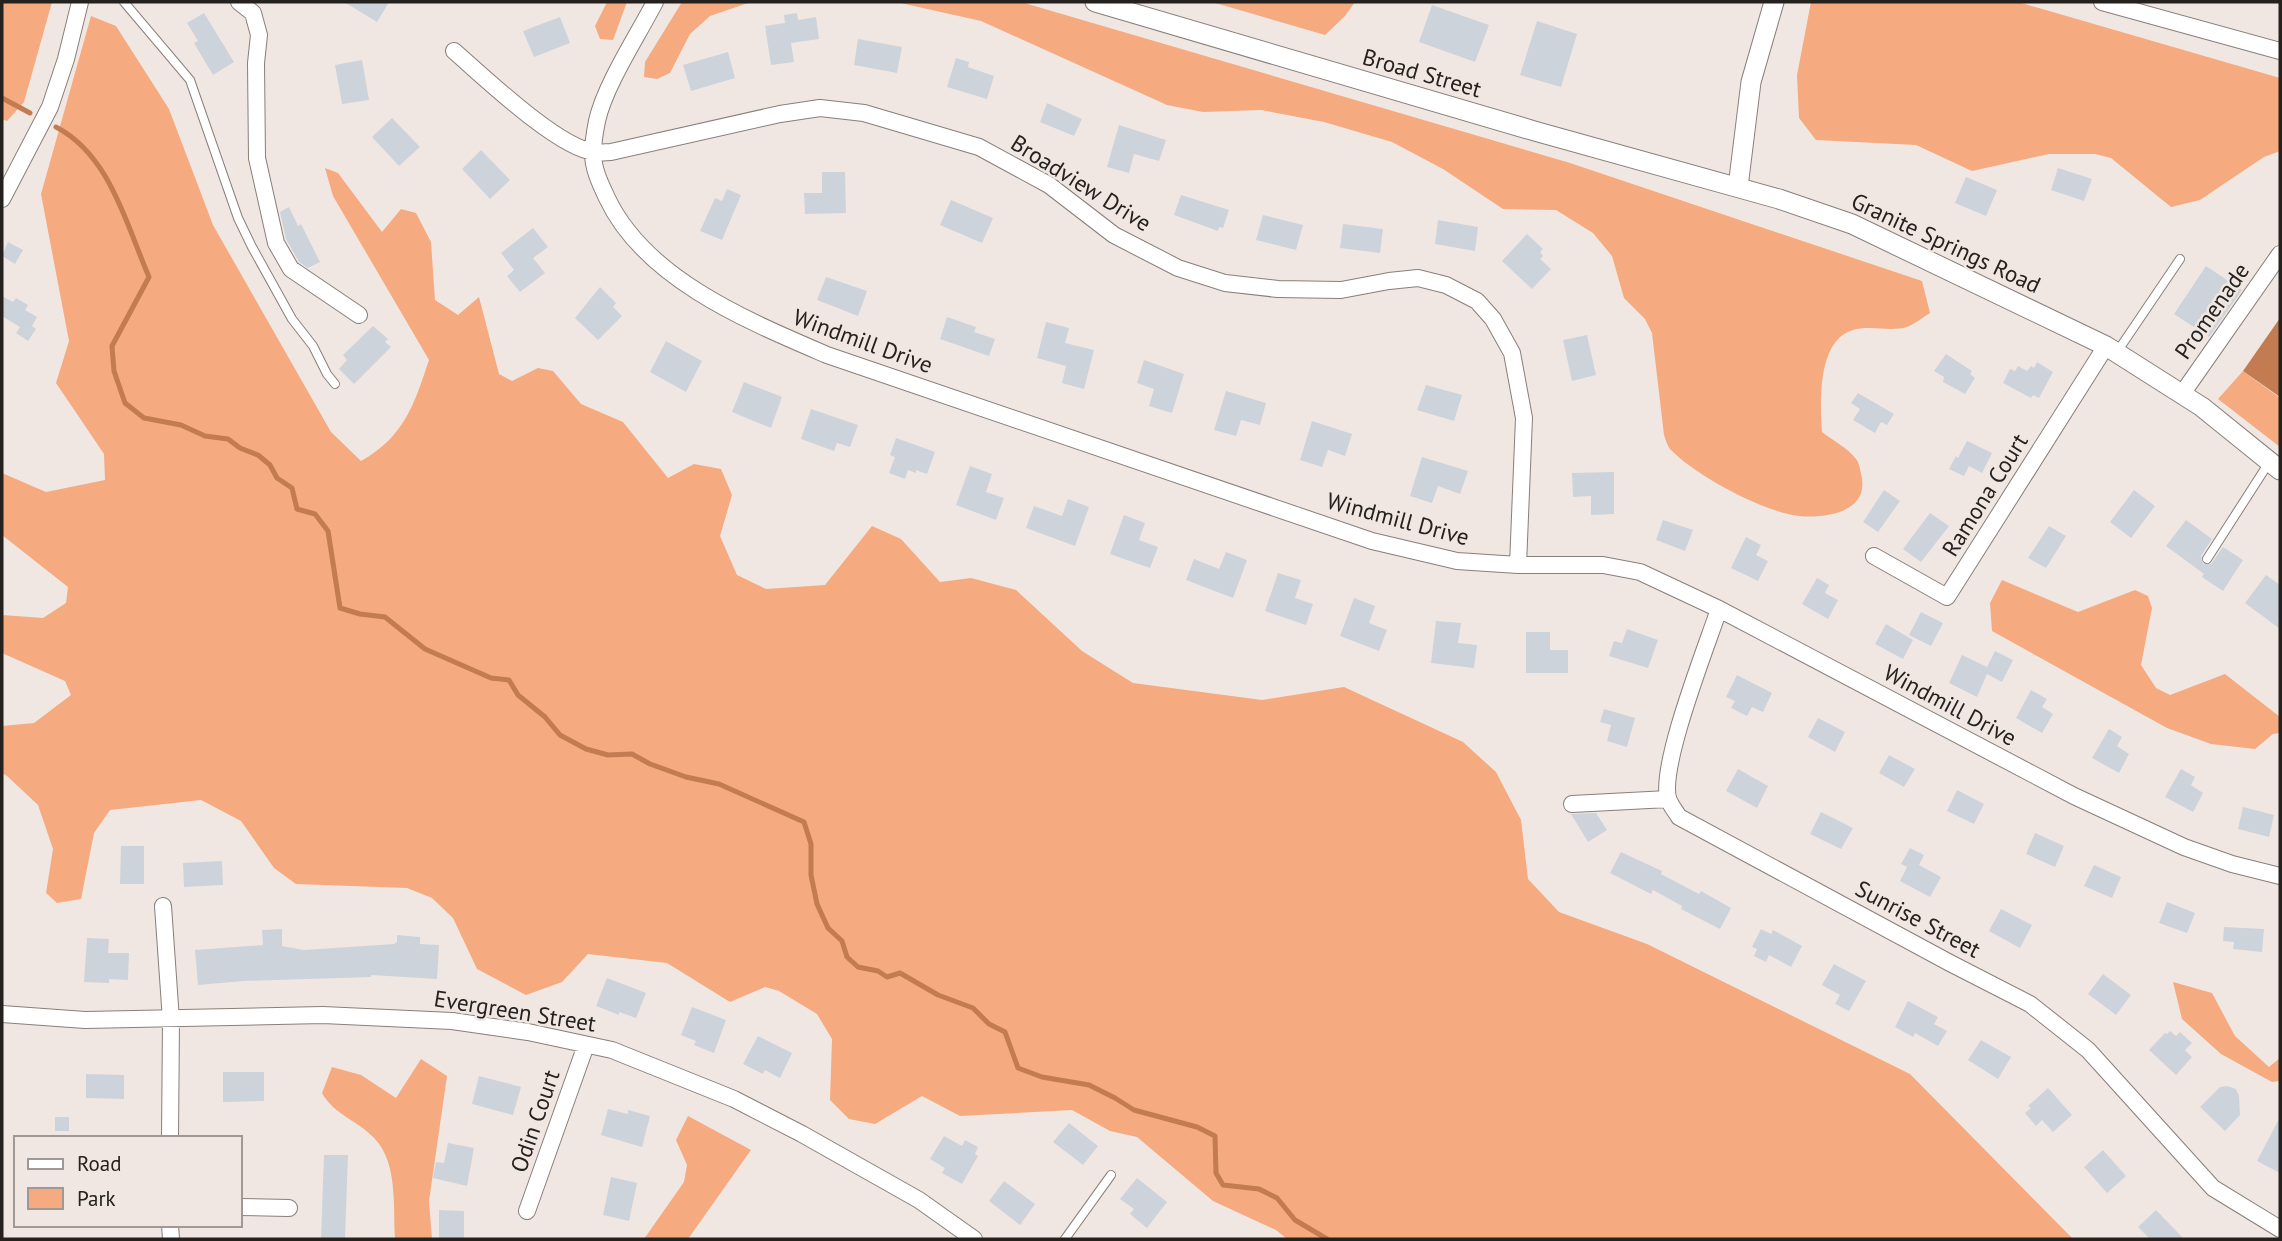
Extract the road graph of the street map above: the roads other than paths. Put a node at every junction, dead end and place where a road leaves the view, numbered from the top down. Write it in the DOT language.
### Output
graph roads {
  1 [pos="80,2"];
  2 [pos="124,2"];
  3 [pos="239,2"];
  4 [pos="655,2"];
  5 [pos="1095,2"];
  6 [pos="1774,2"];
  7 [pos="2102,2"];
  8 [pos="454,51"];
  9 [pos="2280,51"];
  10 [pos="593,152"];
  11 [pos="1738,187"];
  12 [pos="2,199"];
  13 [pos="2280,254"];
  14 [pos="2180,259"];
  15 [pos="359,315"];
  16 [pos="2111,350"];
  17 [pos="335,384"];
  18 [pos="2182,394"];
  19 [pos="2275,466"];
  20 [pos="1874,556"];
  21 [pos="2207,559"];
  22 [pos="1518,565"];
  23 [pos="1719,610"];
  24 [pos="1668,800"];
  25 [pos="1572,804"];
  26 [pos="2280,876"];
  27 [pos="163,906"];
  28 [pos="2,1014"];
  29 [pos="170,1020"];
  30 [pos="586,1045"];
  31 [pos="170,1136"];
  32 [pos="1111,1175"];
  33 [pos="242,1207"];
  34 [pos="289,1208"];
  35 [pos="527,1211"];
  36 [pos="2280,1229"];
  37 [pos="967,1237"];
  38 [pos="1065,1239"];
  1 -- 12 [label="street"];
  2 -- 17 [label="lane"];
  3 -- 15 [label="street"];
  4 -- 10 [label="street"];
  5 -- 11 [label="street, Broad Street"];
  6 -- 11 [label="street"];
  7 -- 9 [label="street"];
  8 -- 10 [label="street"];
  10 -- 22 [label="street, Windmill Drive"];
  10 -- 22 [label="street, Broadview Drive"];
  11 -- 16 [label="street, Granite Springs Road"];
  13 -- 18 [label="street, Promenade"];
  14 -- 16 [label="lane"];
  16 -- 18 [label="street, Granite Springs Road"];
  16 -- 20 [label="street, Ramona Court"];
  18 -- 19 [label="street, Granite Springs Road"];
  19 -- 21 [label="lane"];
  22 -- 23 [label="street, Windmill Drive"];
  23 -- 24 [label="street"];
  23 -- 26 [label="street, Windmill Drive"];
  24 -- 25 [label="street"];
  24 -- 36 [label="street, Sunrise Street"];
  27 -- 29 [label="street"];
  28 -- 29 [label="street, Evergreen Street"];
  29 -- 30 [label="street, Evergreen Street"];
  29 -- 31 [label="street"];
  30 -- 35 [label="street, Odin Court"];
  30 -- 37 [label="street, Evergreen Street"];
  32 -- 38 [label="lane"];
  33 -- 34 [label="street"];
}
